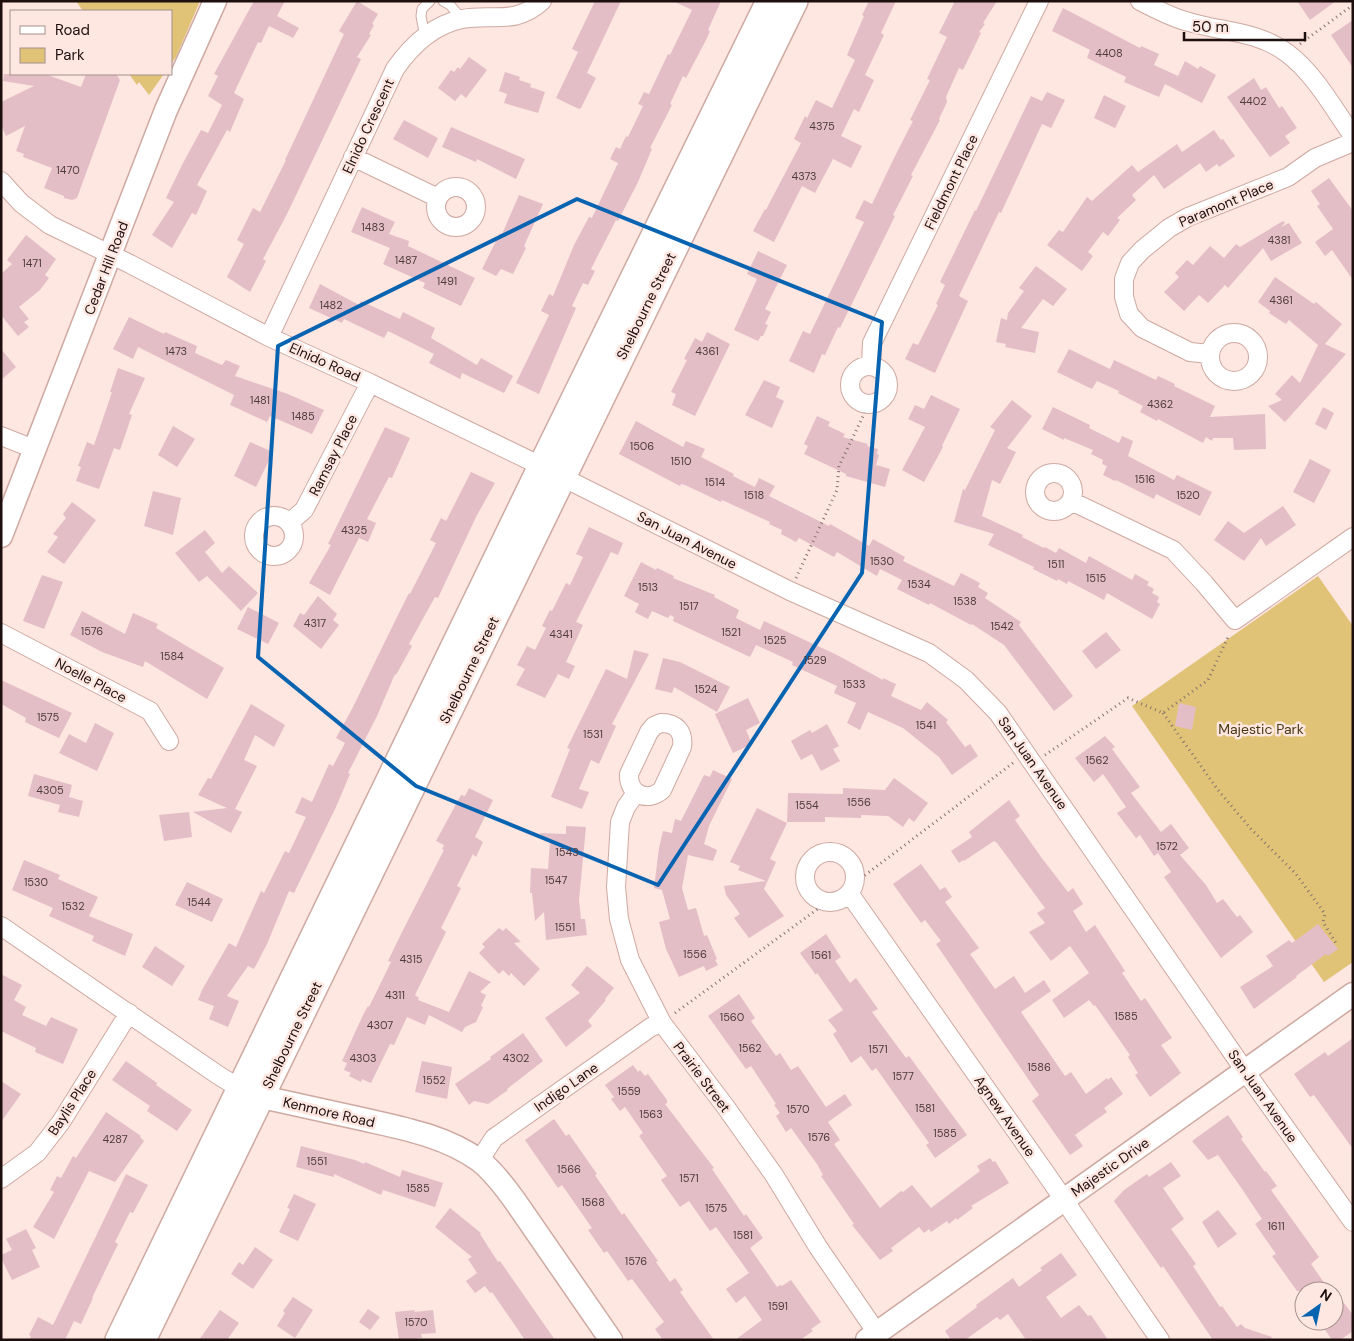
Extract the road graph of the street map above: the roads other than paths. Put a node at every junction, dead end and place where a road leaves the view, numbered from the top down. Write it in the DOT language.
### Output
graph roads {
  1 [pos="216,1"];
  2 [pos="430,1"];
  3 [pos="443,1"];
  4 [pos="542,1"];
  5 [pos="768,1"];
  6 [pos="795,1"];
  7 [pos="1039,1"];
  8 [pos="1140,1"];
  9 [pos="462,19"];
  10 [pos="424,37"];
  11 [pos="1353,136"];
  12 [pos="1353,142"];
  13 [pos="353,157"];
  14 [pos="1,181"];
  15 [pos="438,198"];
  16 [pos="111,255"];
  17 [pos="268,336"];
  18 [pos="1210,354"];
  19 [pos="871,366"];
  20 [pos="370,383"];
  21 [pos="1,436"];
  22 [pos="34,449"];
  23 [pos="551,472"];
  24 [pos="1071,501"];
  25 [pos="289,523"];
  26 [pos="1,536"];
  27 [pos="1353,537"];
  28 [pos="1,633"];
  29 [pos="169,741"];
  30 [pos="636,793"];
  31 [pos="849,893"];
  32 [pos="1,926"];
  33 [pos="1353,994"];
  34 [pos="129,1013"];
  35 [pos="662,1023"];
  36 [pos="1245,1071"];
  37 [pos="250,1092"];
  38 [pos="480,1161"];
  39 [pos="1,1179"];
  40 [pos="1064,1199"];
  41 [pos="1353,1222"];
  42 [pos="872,1336"];
  43 [pos="118,1340"];
  44 [pos="143,1340"];
  45 [pos="611,1340"];
  46 [pos="1160,1340"];
  1 -- 16 [label="street, Cedar Hill Road"];
  2 -- 10 [label="lane"];
  3 -- 9 [label="lane"];
  4 -- 9 [label="street, Elnido Crescent"];
  5 -- 23 [label="main road, Shelbourne Street"];
  6 -- 23 [label="main road, Shelbourne Street"];
  7 -- 19 [label="street, Fieldmont Place"];
  8 -- 11 [label="street"];
  9 -- 10 [label="street, Elnido Crescent"];
  10 -- 13 [label="street, Elnido Crescent"];
  12 -- 18 [label="street, Paramont Place"];
  13 -- 15 [label="street"];
  13 -- 17 [label="street, Elnido Crescent"];
  14 -- 16 [label="street, Elnido Road"];
  16 -- 17 [label="street, Elnido Road"];
  16 -- 22 [label="street, Cedar Hill Road"];
  17 -- 20 [label="street, Elnido Road"];
  19 -- 19 [label="street"];
  20 -- 23 [label="street, Elnido Road"];
  20 -- 25 [label="street, Ramsay Place"];
  21 -- 22 [label="street"];
  22 -- 26 [label="street, Cedar Hill Road"];
  23 -- 36 [label="street, San Juan Avenue"];
  23 -- 37 [label="main road, Shelbourne Street"];
  24 -- 27 [label="street"];
  28 -- 29 [label="street, Noelle Place"];
  30 -- 35 [label="street, Prairie Street"];
  31 -- 31 [label="street"];
  31 -- 40 [label="street, Agnew Avenue"];
  32 -- 34 [label="street, Kenmore Road"];
  33 -- 36 [label="street, Majestic Drive"];
  34 -- 37 [label="street, Kenmore Road"];
  34 -- 39 [label="street, Baylis Place"];
  35 -- 38 [label="street, Indigo Lane"];
  35 -- 42 [label="street, Prairie Street"];
  36 -- 40 [label="street, Majestic Drive"];
  36 -- 41 [label="street, San Juan Avenue"];
  37 -- 38 [label="street, Kenmore Road"];
  37 -- 43 [label="main road, Shelbourne Street"];
  37 -- 44 [label="main road, Shelbourne Street"];
  38 -- 45 [label="street, Kenmore Road"];
  40 -- 42 [label="street, Majestic Drive"];
  40 -- 46 [label="street, Agnew Avenue"];
}
